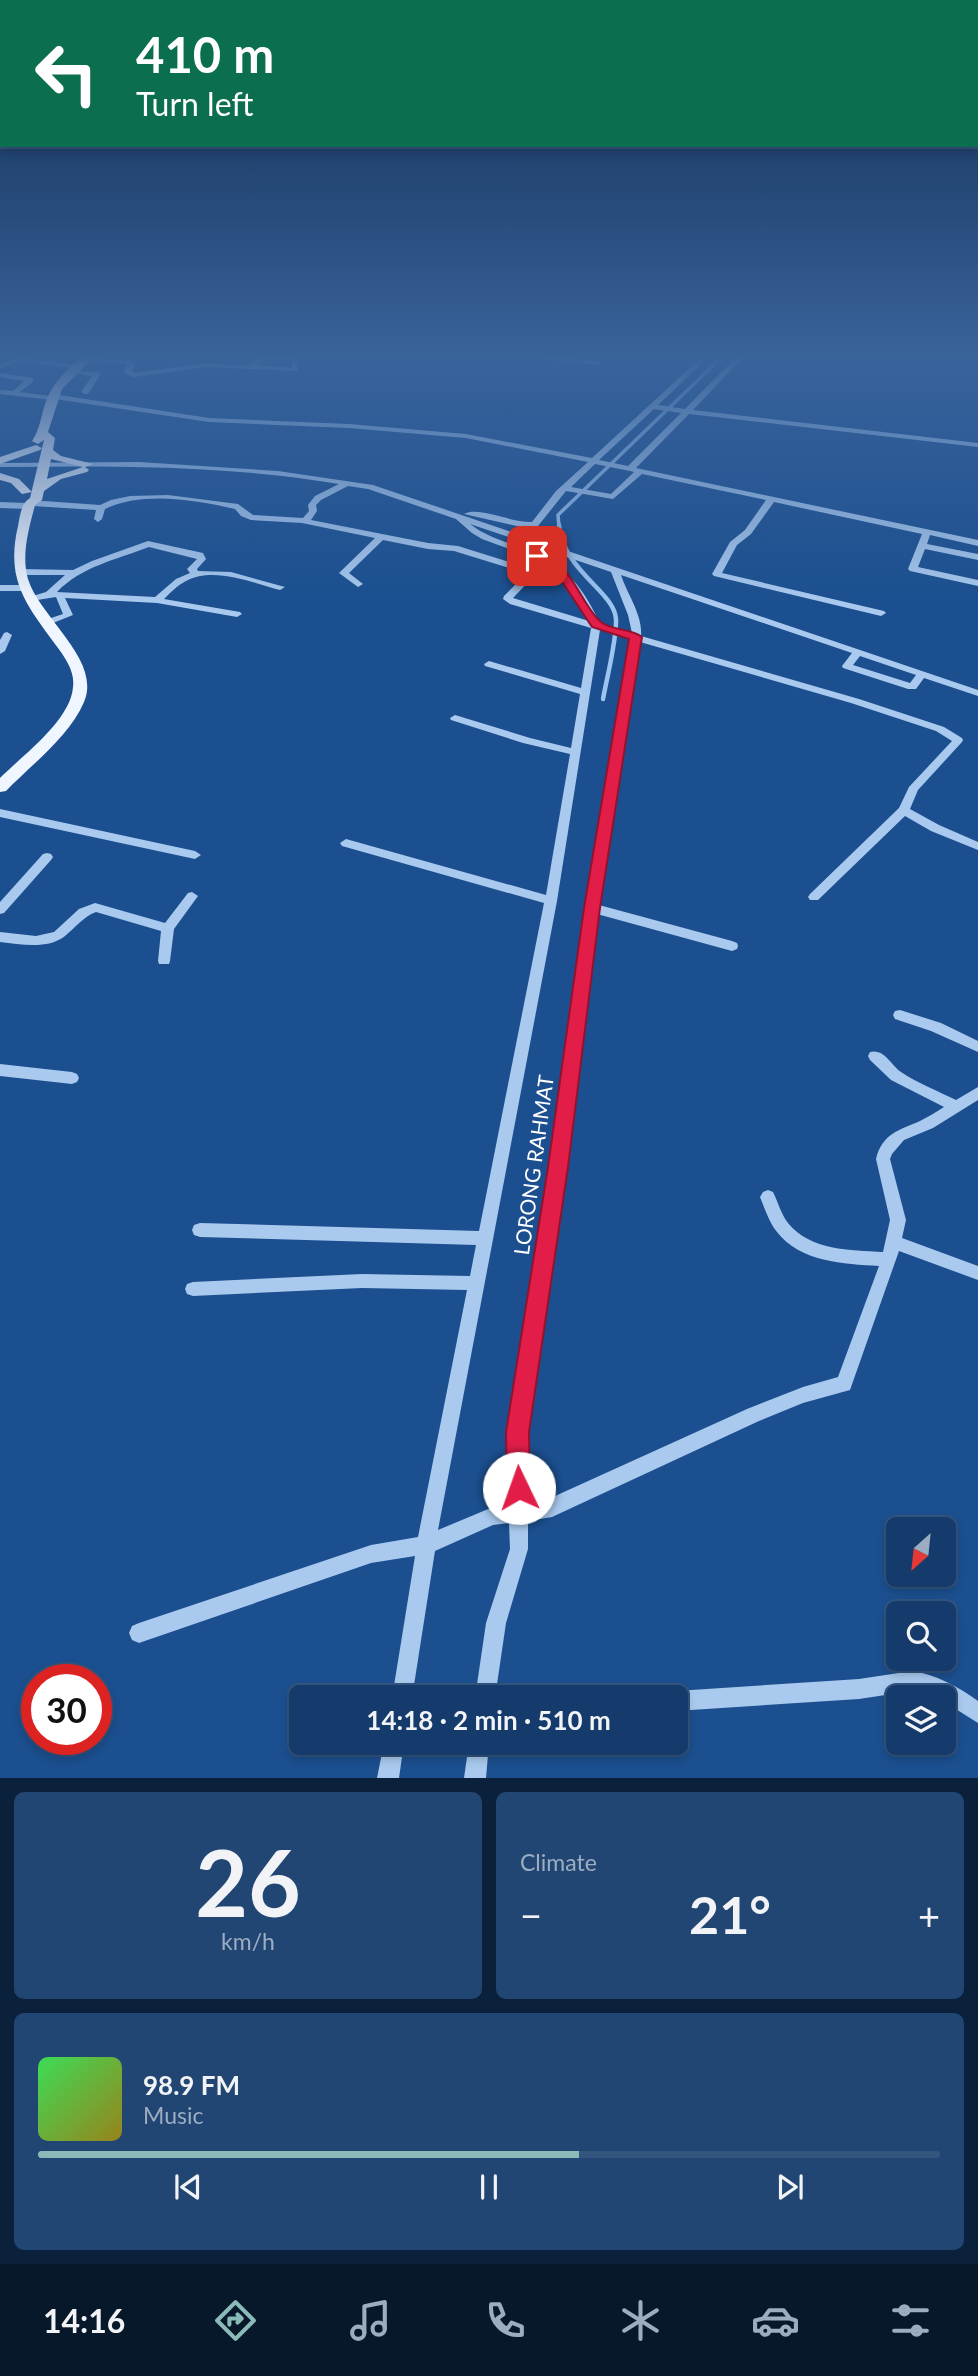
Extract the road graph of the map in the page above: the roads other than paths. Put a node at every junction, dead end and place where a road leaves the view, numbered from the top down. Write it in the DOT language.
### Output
graph roads {
  1 [pos="48,437"];
  2 [pos="471,437"];
  3 [pos="619,437"];
  4 [pos="663,437"];
  5 [pos="907,437"];
  6 [pos="978,445"];
  7 [pos="42,449"];
  8 [pos="593,460"];
  9 [pos="0,463"];
  10 [pos="85,467"];
  11 [pos="38,468"];
  12 [pos="630,469"];
  13 [pos="640,471"];
  14 [pos="0,474"];
  15 [pos="347,482"];
  16 [pos="565,488"];
  17 [pos="31,498"];
  18 [pos="771,500"];
  19 [pos="0,505"];
  20 [pos="101,508"];
  21 [pos="457,514"];
  22 [pos="98,519"];
  23 [pos="305,522"];
  24 [pos="926,532"];
  25 [pos="477,534"];
  26 [pos="382,537"];
  27 [pos="978,543"];
  28 [pos="921,545"];
  29 [pos="455,548"];
  30 [pos="527,552"];
  31 [pos="978,557"];
  32 [pos="514,566"];
  33 [pos="615,570"];
  34 [pos="20,572"];
  35 [pos="72,572"];
  36 [pos="195,574"];
  37 [pos="978,583"];
  38 [pos="358,584"];
  39 [pos="280,587"];
  40 [pos="0,588"];
  41 [pos="28,593"];
  42 [pos="54,594"];
  43 [pos="158,600"];
  44 [pos="881,613"];
  45 [pos="237,614"];
  46 [pos="48,622"];
  47 [pos="599,625"];
  48 [pos="7,635"];
  49 [pos="634,636"];
  50 [pos="0,651"];
  51 [pos="857,653"];
  52 [pos="489,664"];
  53 [pos="921,675"];
  54 [pos="585,692"];
  55 [pos="978,693"];
  56 [pos="455,718"];
  57 [pos="575,752"];
  58 [pos="0,787"];
  59 [pos="904,810"];
  60 [pos="0,814"];
  61 [pos="346,843"];
  62 [pos="978,846"];
  63 [pos="195,855"];
  64 [pos="47,857"];
  65 [pos="192,897"];
  66 [pos="814,897"];
  67 [pos="551,901"];
  68 [pos="592,908"];
  69 [pos="0,910"];
  70 [pos="168,928"];
  71 [pos="0,937"];
  72 [pos="732,946"];
  73 [pos="164,961"];
  74 [pos="900,1014"];
  75 [pos="978,1046"];
  76 [pos="875,1056"];
  77 [pos="0,1070"];
  78 [pos="72,1079"];
  79 [pos="978,1093"];
  80 [pos="956,1106"];
  81 [pos="768,1197"];
  82 [pos="200,1230"];
  83 [pos="484,1238"];
  84 [pos="894,1242"];
  85 [pos="889,1260"];
  86 [pos="978,1273"];
  87 [pos="476,1283"];
  88 [pos="194,1289"];
  89 [pos="520,1514"];
  90 [pos="434,1542"];
  91 [pos="138,1633"];
  92 [pos="405,1685"];
  93 [pos="487,1685"];
  94 [pos="688,1700"];
  95 [pos="978,1713"];
  96 [pos="392,1755"];
  97 [pos="478,1755"];
  98 [pos="388,1777"];
  99 [pos="475,1777"];
  1 -- 7 [label="main road"];
  2 -- 8 [label="street"];
  3 -- 8 [label="street"];
  4 -- 12 [label="street"];
  5 -- 6 [label="street"];
  7 -- 9 [label="main road"];
  7 -- 10 [label="main road"];
  7 -- 11 [label="main road"];
  8 -- 12 [label="street"];
  8 -- 16 [label="street"];
  9 -- 11 [label="street"];
  10 -- 11 [label="street"];
  10 -- 15 [label="street"];
  10 -- 17 [label="main road"];
  11 -- 14 [label="street"];
  11 -- 17 [label="main road"];
  12 -- 13 [label="street"];
  13 -- 16 [label="street"];
  13 -- 18 [label="street"];
  14 -- 17 [label="main road"];
  15 -- 21 [label="street"];
  15 -- 23 [label="street"];
  16 -- 21 [label="street"];
  17 -- 19 [label="street"];
  17 -- 20 [label="street"];
  17 -- 34 [label="main road"];
  18 -- 24 [label="street"];
  18 -- 44 [label="street"];
  20 -- 22 [label="street"];
  20 -- 23 [label="street"];
  21 -- 25 [label="street"];
  21 -- 33 [label="street"];
  23 -- 26 [label="street"];
  24 -- 27 [label="street"];
  24 -- 28 [label="street"];
  25 -- 29 [label="street"];
  25 -- 30 [label="street"];
  26 -- 29 [label="street"];
  26 -- 38 [label="street"];
  28 -- 31 [label="street"];
  28 -- 37 [label="street"];
  29 -- 32 [label="street"];
  30 -- 32 [label="street"];
  30 -- 47 [label="street"];
  32 -- 47 [label="street"];
  33 -- 49 [label="street"];
  33 -- 51 [label="street"];
  34 -- 35 [label="street"];
  34 -- 41 [label="main road"];
  35 -- 36 [label="street"];
  35 -- 42 [label="street"];
  36 -- 39 [label="street"];
  36 -- 43 [label="street"];
  40 -- 41 [label="street"];
  41 -- 42 [label="street"];
  41 -- 46 [label="main road"];
  42 -- 43 [label="street"];
  42 -- 46 [label="street"];
  43 -- 45 [label="street"];
  46 -- 58 [label="main road"];
  47 -- 49 [label="street"];
  47 -- 54 [label="street"];
  48 -- 50 [label="street"];
  49 -- 59 [label="street"];
  49 -- 68 [label="street, LORONG RAHMAT"];
  51 -- 53 [label="street"];
  51 -- 53 [label="street"];
  52 -- 54 [label="street"];
  53 -- 55 [label="street"];
  54 -- 57 [label="street"];
  56 -- 57 [label="street"];
  57 -- 67 [label="street"];
  59 -- 62 [label="street"];
  59 -- 66 [label="street"];
  60 -- 63 [label="street"];
  61 -- 67 [label="street"];
  64 -- 69 [label="street"];
  65 -- 70 [label="street"];
  67 -- 83 [label="street"];
  68 -- 72 [label="street"];
  68 -- 89 [label="street, LORONG RAHMAT"];
  70 -- 71 [label="street"];
  70 -- 73 [label="street"];
  74 -- 75 [label="street"];
  76 -- 80 [label="street"];
  77 -- 78 [label="street"];
  79 -- 80 [label="street"];
  80 -- 84 [label="street"];
  81 -- 85 [label="street"];
  82 -- 83 [label="street"];
  83 -- 87 [label="street"];
  84 -- 85 [label="street"];
  84 -- 86 [label="street"];
  85 -- 89 [label="street"];
  87 -- 88 [label="street"];
  87 -- 90 [label="street"];
  89 -- 90 [label="street"];
  89 -- 93 [label="street, LORONG RAHMAT"];
  90 -- 91 [label="street"];
  90 -- 92 [label="street"];
  94 -- 95 [label="street"];
  96 -- 98 [label="street"];
  97 -- 99 [label="street"];
}
